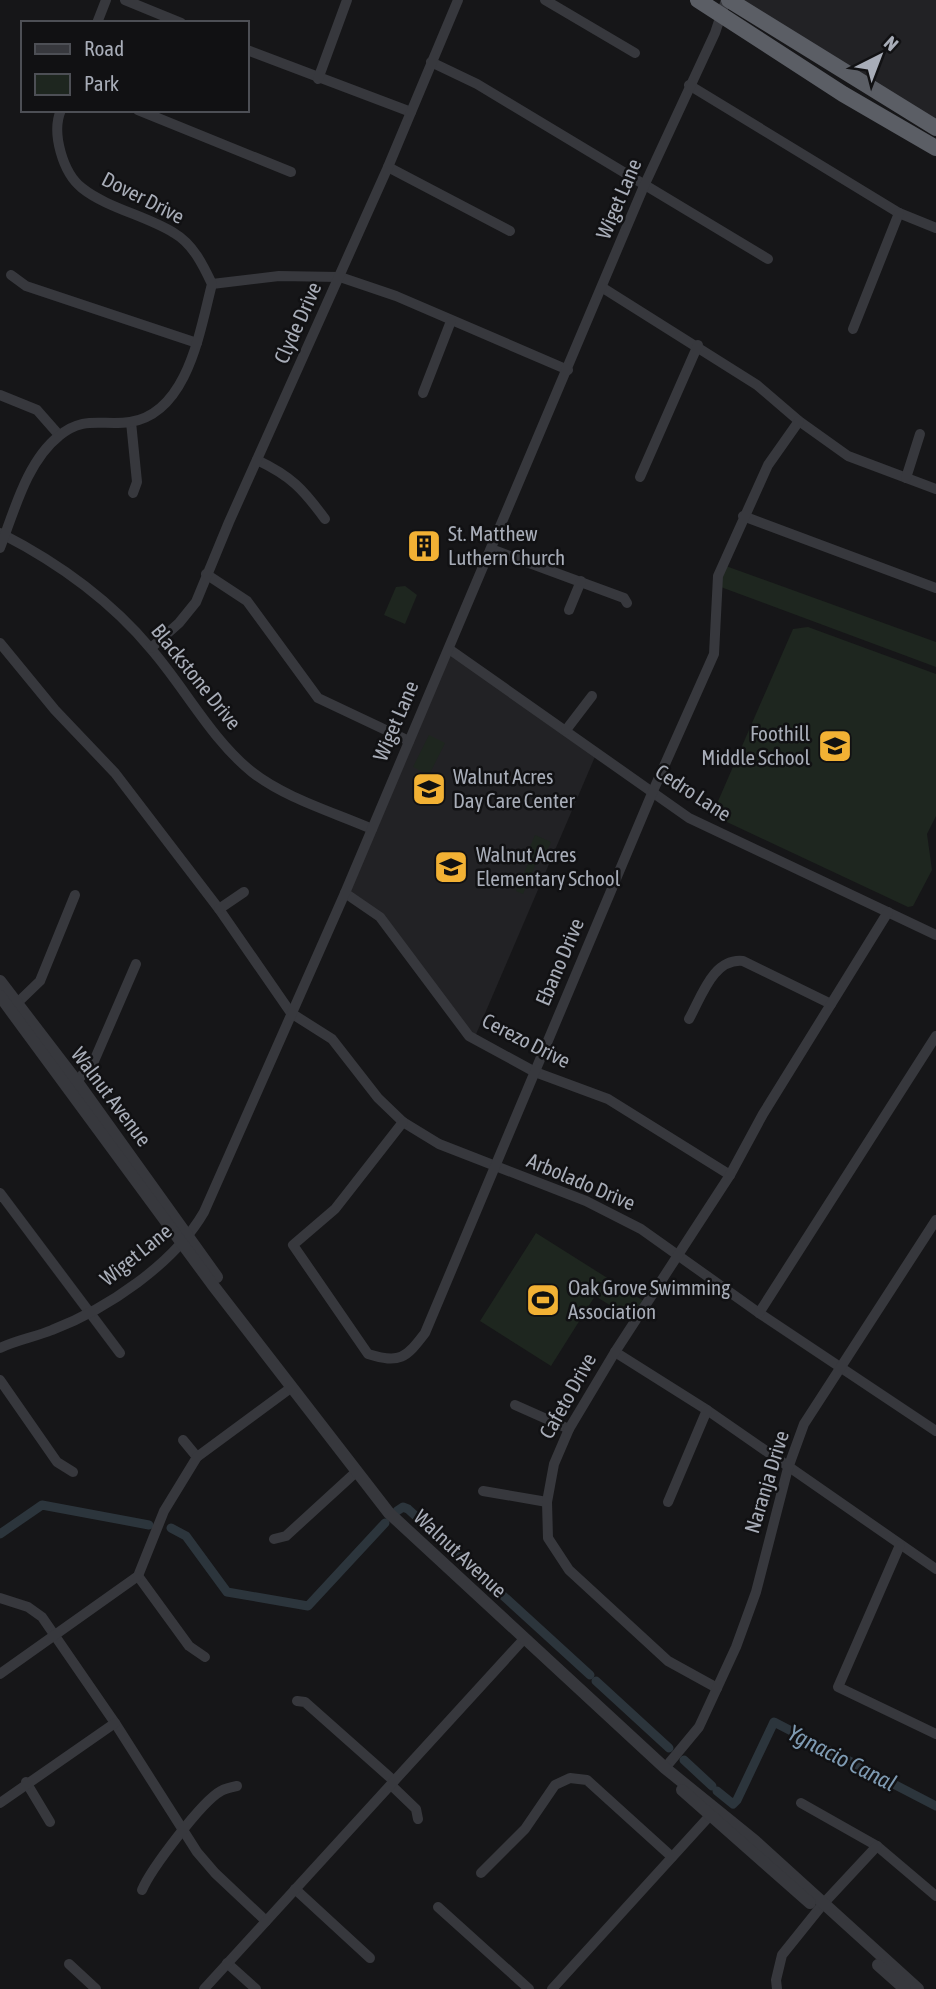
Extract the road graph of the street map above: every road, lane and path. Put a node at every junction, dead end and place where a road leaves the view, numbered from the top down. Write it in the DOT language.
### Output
graph roads {
  1 [pos="106,0"];
  2 [pos="125,0"];
  3 [pos="347,0"];
  4 [pos="458,0"];
  5 [pos="545,0"];
  6 [pos="698,0"];
  7 [pos="725,4"];
  8 [pos="98,21"];
  9 [pos="176,21"];
  10 [pos="248,50"];
  11 [pos="635,54"];
  12 [pos="431,62"];
  13 [pos="318,79"];
  14 [pos="689,85"];
  15 [pos="60,112"];
  16 [pos="143,112"];
  17 [pos="411,112"];
  18 [pos="936,128"];
  19 [pos="936,148"];
  20 [pos="388,167"];
  21 [pos="291,172"];
  22 [pos="644,186"];
  23 [pos="899,213"];
  24 [pos="936,228"];
  25 [pos="509,230"];
  26 [pos="768,259"];
  27 [pos="11,275"];
  28 [pos="340,278"];
  29 [pos="212,284"];
  30 [pos="603,288"];
  31 [pos="451,321"];
  32 [pos="853,329"];
  33 [pos="197,343"];
  34 [pos="698,345"];
  35 [pos="568,370"];
  36 [pos="423,393"];
  37 [pos="0,395"];
  38 [pos="799,421"];
  39 [pos="131,422"];
  40 [pos="920,434"];
  41 [pos="59,435"];
  42 [pos="257,460"];
  43 [pos="640,477"];
  44 [pos="906,478"];
  45 [pos="936,489"];
  46 [pos="133,493"];
  47 [pos="743,516"];
  48 [pos="325,519"];
  49 [pos="2,534"];
  50 [pos="0,548"];
  51 [pos="491,548"];
  52 [pos="206,574"];
  53 [pos="581,581"];
  54 [pos="936,588"];
  55 [pos="627,603"];
  56 [pos="569,610"];
  57 [pos="0,643"];
  58 [pos="151,648"];
  59 [pos="449,649"];
  60 [pos="592,696"];
  61 [pos="566,730"];
  62 [pos="409,741"];
  63 [pos="653,791"];
  64 [pos="372,829"];
  65 [pos="244,891"];
  66 [pos="345,893"];
  67 [pos="75,895"];
  68 [pos="219,909"];
  69 [pos="888,912"];
  70 [pos="936,934"];
  71 [pos="136,964"];
  72 [pos="0,981"];
  73 [pos="0,996"];
  74 [pos="831,1004"];
  75 [pos="14,1007"];
  76 [pos="291,1013"];
  77 [pos="689,1019"];
  78 [pos="936,1035"];
  79 [pos="535,1072"];
  80 [pos="74,1086"];
  81 [pos="404,1122"];
  82 [pos="494,1167"];
  83 [pos="730,1175"];
  84 [pos="0,1193"];
  85 [pos="936,1220"];
  86 [pos="187,1240"];
  87 [pos="677,1255"];
  88 [pos="90,1313"];
  89 [pos="759,1313"];
  90 [pos="0,1348"];
  91 [pos="615,1352"];
  92 [pos="120,1353"];
  93 [pos="842,1368"];
  94 [pos="0,1380"];
  95 [pos="292,1387"];
  96 [pos="515,1405"];
  97 [pos="707,1409"];
  98 [pos="935,1427"];
  99 [pos="569,1429"];
  100 [pos="183,1440"];
  101 [pos="197,1457"];
  102 [pos="788,1468"];
  103 [pos="73,1472"];
  104 [pos="356,1472"];
  105 [pos="483,1492"];
  106 [pos="547,1502"];
  107 [pos="668,1502"];
  108 [pos="274,1539"];
  109 [pos="900,1545"];
  110 [pos="936,1569"];
  111 [pos="138,1576"];
  112 [pos="0,1598"];
  113 [pos="56,1634"];
  114 [pos="523,1640"];
  115 [pos="205,1657"];
  116 [pos="0,1674"];
  117 [pos="718,1688"];
  118 [pos="297,1701"];
  119 [pos="115,1723"];
  120 [pos="936,1734"];
  121 [pos="664,1768"];
  122 [pos="26,1782"];
  123 [pos="392,1783"];
  124 [pos="237,1786"];
  125 [pos="802,1802"];
  126 [pos="0,1803"];
  127 [pos="713,1813"];
  128 [pos="418,1819"];
  129 [pos="51,1822"];
  130 [pos="185,1829"];
  131 [pos="877,1846"];
  132 [pos="672,1857"];
  133 [pos="481,1873"];
  134 [pos="295,1889"];
  135 [pos="142,1890"];
  136 [pos="936,1896"];
  137 [pos="438,1907"];
  138 [pos="821,1908"];
  139 [pos="266,1921"];
  140 [pos="370,1958"];
  141 [pos="69,1964"];
  142 [pos="227,1964"];
  143 [pos="96,1989"];
  144 [pos="204,1989"];
  145 [pos="256,1989"];
  146 [pos="529,1989"];
  147 [pos="552,1989"];
  148 [pos="777,1989"];
  149 [pos="905,1989"];
  150 [pos="918,1989"];
  1 -- 8 [label="street"];
  2 -- 9 [label="street"];
  3 -- 13 [label="street"];
  4 -- 12 [label="street, Clyde Drive"];
  5 -- 11 [label="street"];
  6 -- 7 [label="highway"];
  7 -- 14 [label="street, Wiget Lane"];
  7 -- 18 [label="highway"];
  7 -- 19 [label="highway"];
  10 -- 13 [label="street"];
  12 -- 17 [label="street, Clyde Drive"];
  12 -- 22 [label="street"];
  13 -- 17 [label="street"];
  14 -- 22 [label="street, Wiget Lane"];
  14 -- 23 [label="street"];
  15 -- 29 [label="street, Dover Drive"];
  16 -- 21 [label="street"];
  17 -- 20 [label="street, Clyde Drive"];
  20 -- 25 [label="street"];
  20 -- 28 [label="street, Clyde Drive"];
  22 -- 26 [label="street"];
  22 -- 30 [label="street, Wiget Lane"];
  23 -- 24 [label="street"];
  23 -- 32 [label="street"];
  27 -- 33 [label="street"];
  28 -- 29 [label="street"];
  28 -- 31 [label="street"];
  28 -- 42 [label="street, Clyde Drive"];
  29 -- 33 [label="street"];
  30 -- 34 [label="street"];
  30 -- 35 [label="street, Wiget Lane"];
  31 -- 35 [label="street"];
  31 -- 36 [label="street"];
  33 -- 39 [label="street"];
  34 -- 38 [label="street"];
  34 -- 43 [label="street"];
  35 -- 51 [label="street, Wiget Lane"];
  37 -- 41 [label="street"];
  38 -- 44 [label="street"];
  38 -- 47 [label="street, Ebano Drive"];
  39 -- 41 [label="street"];
  39 -- 46 [label="street"];
  40 -- 44 [label="street"];
  41 -- 49 [label="street"];
  42 -- 48 [label="street"];
  42 -- 52 [label="street, Clyde Drive"];
  44 -- 45 [label="street"];
  47 -- 54 [label="street"];
  47 -- 63 [label="street, Ebano Drive"];
  49 -- 50 [label="street"];
  49 -- 58 [label="street, Blackstone Drive"];
  51 -- 53 [label="street"];
  51 -- 59 [label="street, Wiget Lane"];
  52 -- 58 [label="street, Clyde Drive"];
  52 -- 62 [label="street"];
  53 -- 55 [label="street"];
  53 -- 56 [label="street"];
  57 -- 68 [label="street"];
  58 -- 64 [label="street, Blackstone Drive"];
  59 -- 61 [label="street, Cedro Lane"];
  59 -- 62 [label="street, Wiget Lane"];
  60 -- 61 [label="street"];
  61 -- 63 [label="street, Cedro Lane"];
  62 -- 64 [label="street, Wiget Lane"];
  63 -- 69 [label="street, Cedro Lane"];
  63 -- 79 [label="street, Ebano Drive"];
  64 -- 66 [label="street, Wiget Lane"];
  65 -- 68 [label="street"];
  66 -- 76 [label="street, Wiget Lane"];
  66 -- 79 [label="street, Cerezo Drive"];
  67 -- 75 [label="street"];
  68 -- 76 [label="street"];
  69 -- 70 [label="street, Cedro Lane"];
  69 -- 74 [label="street, Cafeto Drive"];
  71 -- 80 [label="street"];
  72 -- 75 [label="street, Walnut Avenue"];
  73 -- 75 [label="street, Walnut Avenue"];
  74 -- 77 [label="street"];
  74 -- 83 [label="street, Cafeto Drive"];
  75 -- 80 [label="street, Walnut Avenue"];
  76 -- 81 [label="street, Arbolado Drive"];
  76 -- 86 [label="street, Wiget Lane"];
  78 -- 89 [label="street"];
  79 -- 82 [label="street, Ebano Drive"];
  79 -- 83 [label="street, Cerezo Drive"];
  80 -- 86 [label="street, Walnut Avenue"];
  81 -- 82 [label="street, Arbolado Drive"];
  81 -- 82 [label="street, Ebano Drive"];
  82 -- 87 [label="street, Arbolado Drive"];
  83 -- 87 [label="street, Cafeto Drive"];
  84 -- 88 [label="street"];
  85 -- 93 [label="street, Naranja Drive"];
  86 -- 88 [label="street, Wiget Lane"];
  86 -- 95 [label="street, Walnut Avenue"];
  87 -- 89 [label="street, Arbolado Drive"];
  87 -- 91 [label="street, Cafeto Drive"];
  88 -- 90 [label="street, Wiget Lane"];
  88 -- 92 [label="street"];
  89 -- 93 [label="street, Arbolado Drive"];
  91 -- 97 [label="street"];
  91 -- 99 [label="street, Cafeto Drive"];
  93 -- 98 [label="street, Arbolado Drive"];
  93 -- 102 [label="street, Naranja Drive"];
  94 -- 103 [label="street"];
  95 -- 101 [label="street"];
  95 -- 104 [label="street, Walnut Avenue"];
  96 -- 99 [label="street"];
  97 -- 102 [label="street"];
  97 -- 107 [label="street"];
  99 -- 106 [label="street, Cafeto Drive"];
  100 -- 101 [label="street"];
  101 -- 111 [label="street"];
  102 -- 109 [label="street"];
  102 -- 117 [label="street, Naranja Drive"];
  104 -- 108 [label="street"];
  104 -- 114 [label="street, Walnut Avenue"];
  105 -- 106 [label="street"];
  106 -- 117 [label="street, Cafeto Drive"];
  109 -- 110 [label="street"];
  109 -- 120 [label="street"];
  111 -- 113 [label="street"];
  111 -- 115 [label="street"];
  112 -- 113 [label="street"];
  113 -- 116 [label="street"];
  113 -- 119 [label="street"];
  114 -- 121 [label="street, Walnut Avenue"];
  114 -- 123 [label="street"];
  117 -- 121 [label="street, Naranja Drive"];
  118 -- 123 [label="street"];
  119 -- 122 [label="street"];
  119 -- 130 [label="street"];
  121 -- 127 [label="street, Walnut Avenue"];
  122 -- 126 [label="street"];
  122 -- 129 [label="street"];
  123 -- 128 [label="street"];
  123 -- 134 [label="street"];
  124 -- 130 [label="street"];
  125 -- 131 [label="street"];
  127 -- 132 [label="street"];
  127 -- 138 [label="street, Walnut Avenue"];
  130 -- 135 [label="street"];
  130 -- 139 [label="street"];
  131 -- 136 [label="street"];
  131 -- 138 [label="street"];
  132 -- 133 [label="street"];
  132 -- 147 [label="street"];
  134 -- 139 [label="street"];
  134 -- 140 [label="street"];
  137 -- 146 [label="street"];
  138 -- 148 [label="street"];
  138 -- 149 [label="street, Walnut Avenue"];
  138 -- 150 [label="street, Walnut Avenue"];
  139 -- 142 [label="street"];
  141 -- 143 [label="street"];
  142 -- 144 [label="street"];
  142 -- 145 [label="street"];
}
